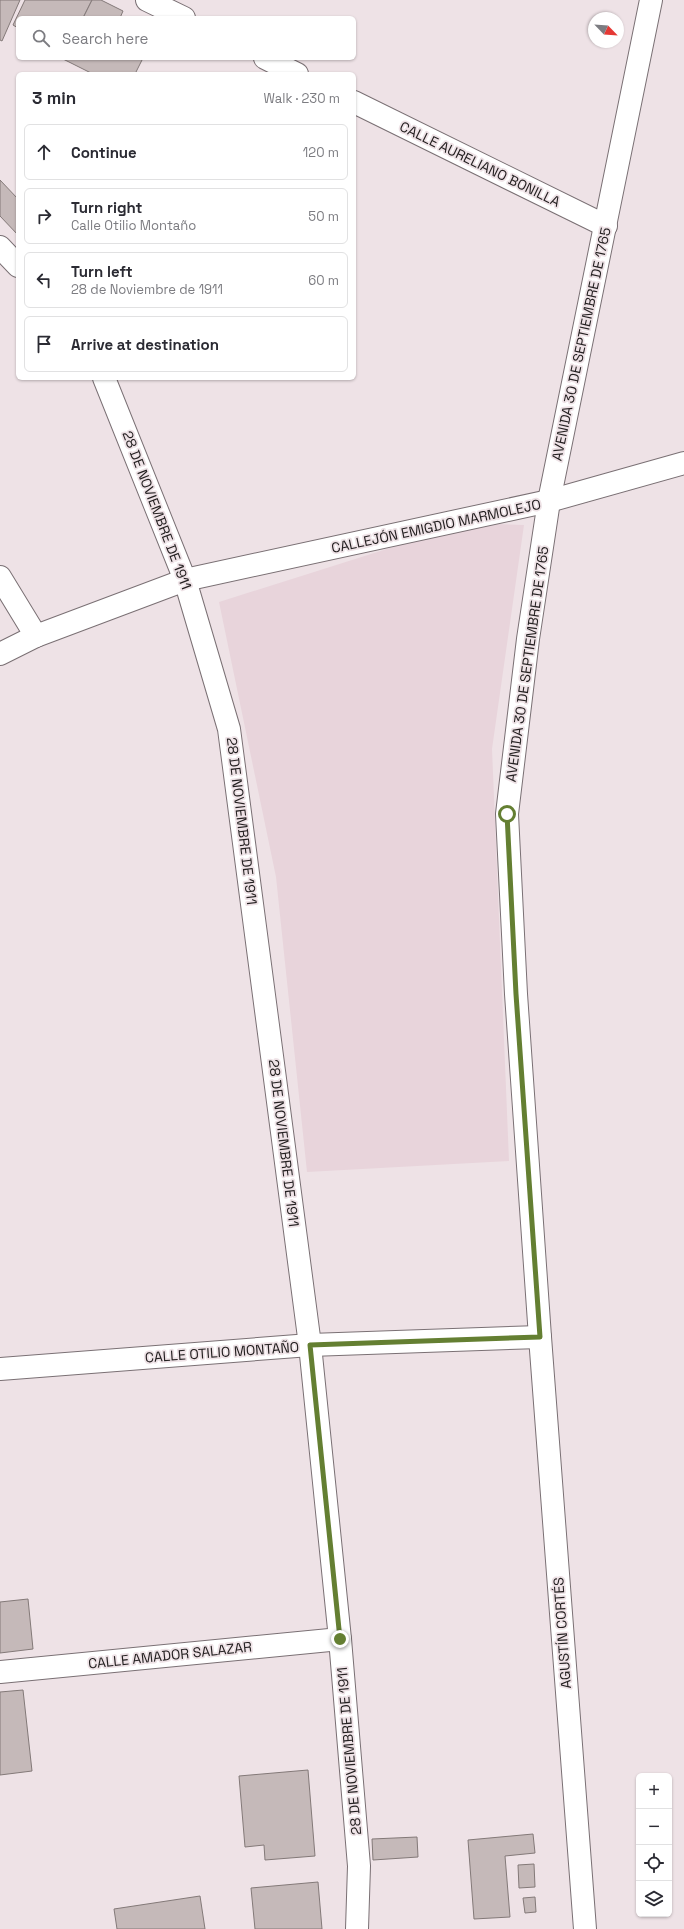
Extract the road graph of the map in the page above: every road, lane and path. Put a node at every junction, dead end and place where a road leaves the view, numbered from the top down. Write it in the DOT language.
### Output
graph roads {
  1 [pos="147,0"];
  2 [pos="651,0"];
  3 [pos="180,16"];
  4 [pos="269,60"];
  5 [pos="294,72"];
  6 [pos="356,103"];
  7 [pos="606,226"];
  8 [pos="0,247"];
  9 [pos="16,264"];
  10 [pos="105,380"];
  11 [pos="684,463"];
  12 [pos="549,501"];
  13 [pos="0,577"];
  14 [pos="185,580"];
  15 [pos="36,636"];
  16 [pos="0,654"];
  17 [pos="540,1337"];
  18 [pos="310,1345"];
  19 [pos="0,1368"];
  20 [pos="340,1639"];
  21 [pos="0,1672"];
  22 [pos="357,1929"];
  23 [pos="585,1929"];
  1 -- 3 [label="street"];
  2 -- 7 [label="street, AVENIDA 30 DE SEPTIEMBRE DE 1765"];
  4 -- 5 [label="street"];
  6 -- 7 [label="street, CALLE AURELIANO BONILLA"];
  7 -- 12 [label="street, AVENIDA 30 DE SEPTIEMBRE DE 1765"];
  8 -- 9 [label="street"];
  10 -- 14 [label="street, 28 DE NOVIEMBRE DE 1911"];
  11 -- 12 [label="street, CALLEJÓN EMIGDIO MARMOLEJO"];
  12 -- 14 [label="street, CALLEJÓN EMIGDIO MARMOLEJO"];
  12 -- 17 [label="street, AVENIDA 30 DE SEPTIEMBRE DE 1765"];
  13 -- 15 [label="street"];
  14 -- 15 [label="street, CALLEJÓN EMIGDIO MARMOLEJO"];
  14 -- 18 [label="street, 28 DE NOVIEMBRE DE 1911"];
  15 -- 16 [label="street, CALLEJÓN EMIGDIO MARMOLEJO"];
  17 -- 18 [label="street, CALLE OTILIO MONTAÑO"];
  17 -- 23 [label="street, AGUSTÍN CORTÉS"];
  18 -- 19 [label="street, CALLE OTILIO MONTAÑO"];
  18 -- 20 [label="street, 28 DE NOVIEMBRE DE 1911"];
  20 -- 21 [label="street, CALLE AMADOR SALAZAR"];
  20 -- 22 [label="street, 28 DE NOVIEMBRE DE 1911"];
}
